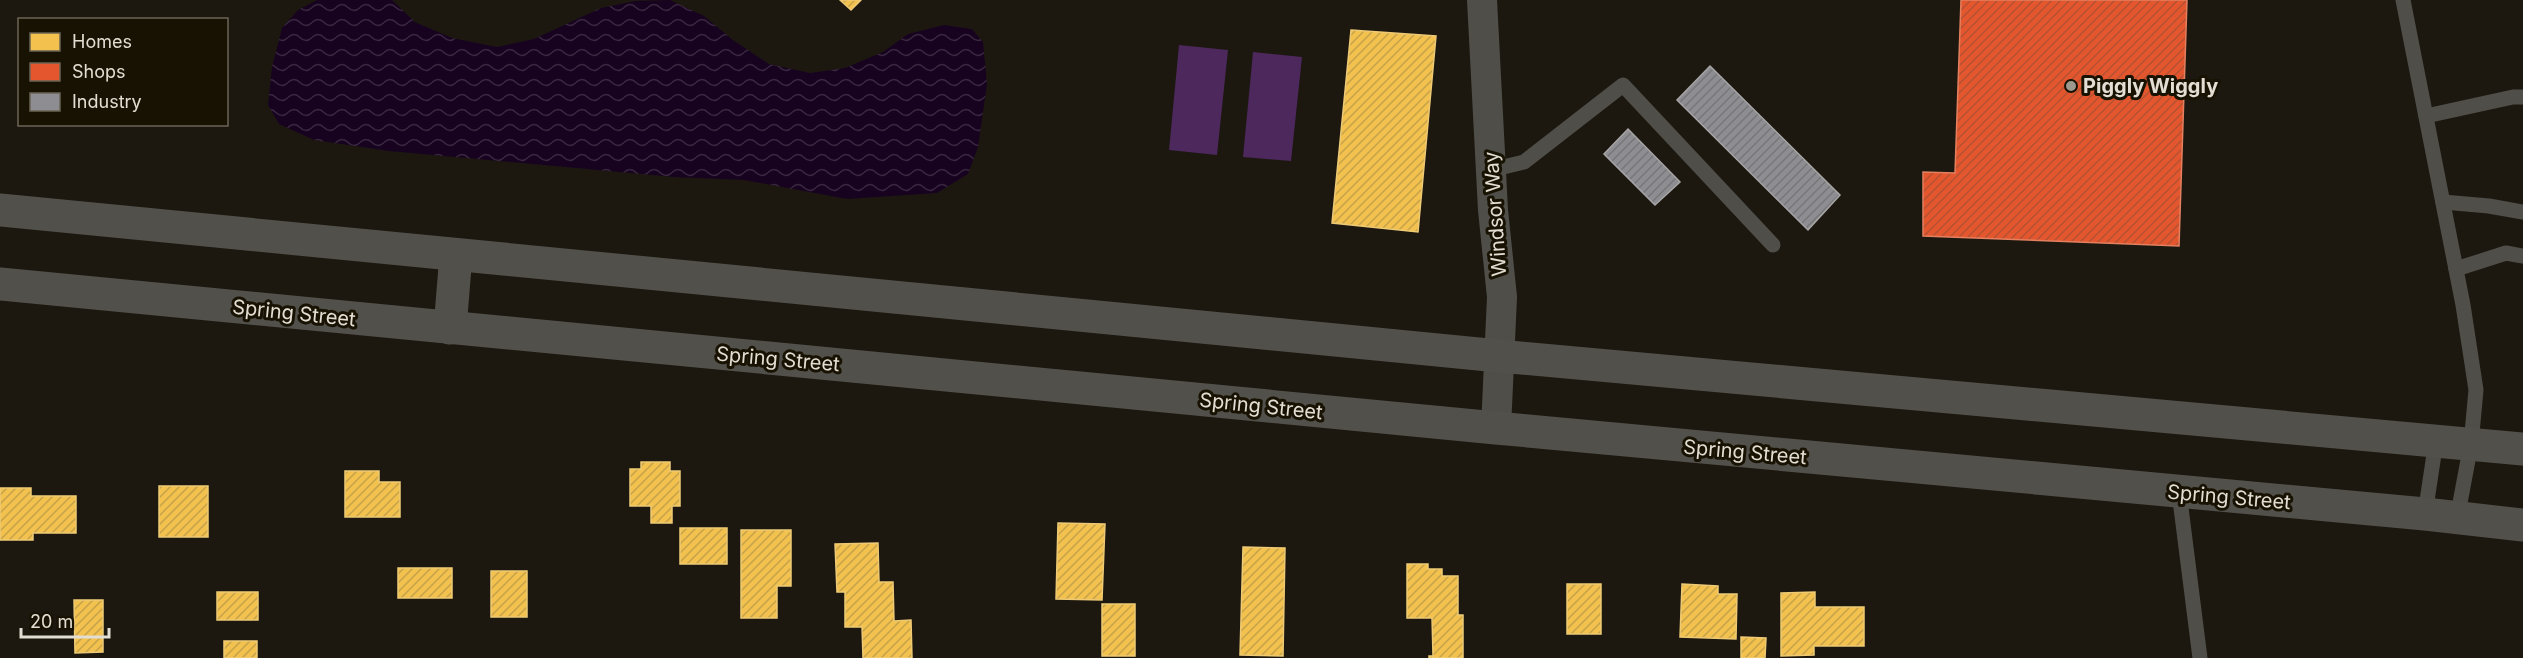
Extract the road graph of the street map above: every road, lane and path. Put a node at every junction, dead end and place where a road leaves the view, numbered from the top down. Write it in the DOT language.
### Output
graph roads {
  1 [pos="1482,0"];
  2 [pos="2403,0"];
  3 [pos="2523,97"];
  4 [pos="2426,116"];
  5 [pos="1491,170"];
  6 [pos="2443,202"];
  7 [pos="0,210"];
  8 [pos="2523,212"];
  9 [pos="1773,245"];
  10 [pos="456,255"];
  11 [pos="2523,256"];
  12 [pos="2456,269"];
  13 [pos="0,284"];
  14 [pos="450,328"];
  15 [pos="1499,356"];
  16 [pos="1496,428"];
  17 [pos="2436,441"];
  18 [pos="2471,444"];
  19 [pos="2523,449"];
  20 [pos="2179,492"];
  21 [pos="2425,514"];
  22 [pos="2457,519"];
  23 [pos="2523,525"];
  24 [pos="2200,658"];
  1 -- 5 [label="street, Windsor Way"];
  2 -- 4 [label="lane"];
  3 -- 4 [label="lane"];
  4 -- 6 [label="lane"];
  5 -- 9 [label="lane"];
  5 -- 15 [label="street, Windsor Way"];
  6 -- 8 [label="lane"];
  6 -- 12 [label="lane"];
  7 -- 10 [label="main road"];
  10 -- 14 [label="main road"];
  10 -- 15 [label="main road"];
  11 -- 12 [label="lane"];
  12 -- 18 [label="lane"];
  13 -- 14 [label="main road, Spring Street"];
  14 -- 16 [label="main road, Spring Street"];
  15 -- 16 [label="street, Windsor Way"];
  15 -- 17 [label="main road"];
  16 -- 20 [label="main road, Spring Street"];
  17 -- 18 [label="main road"];
  17 -- 21 [label="lane"];
  18 -- 19 [label="main road"];
  18 -- 22 [label="lane"];
  20 -- 21 [label="main road, Spring Street"];
  20 -- 24 [label="lane"];
  21 -- 22 [label="main road, Spring Street"];
  22 -- 23 [label="main road, Spring Street"];
}
